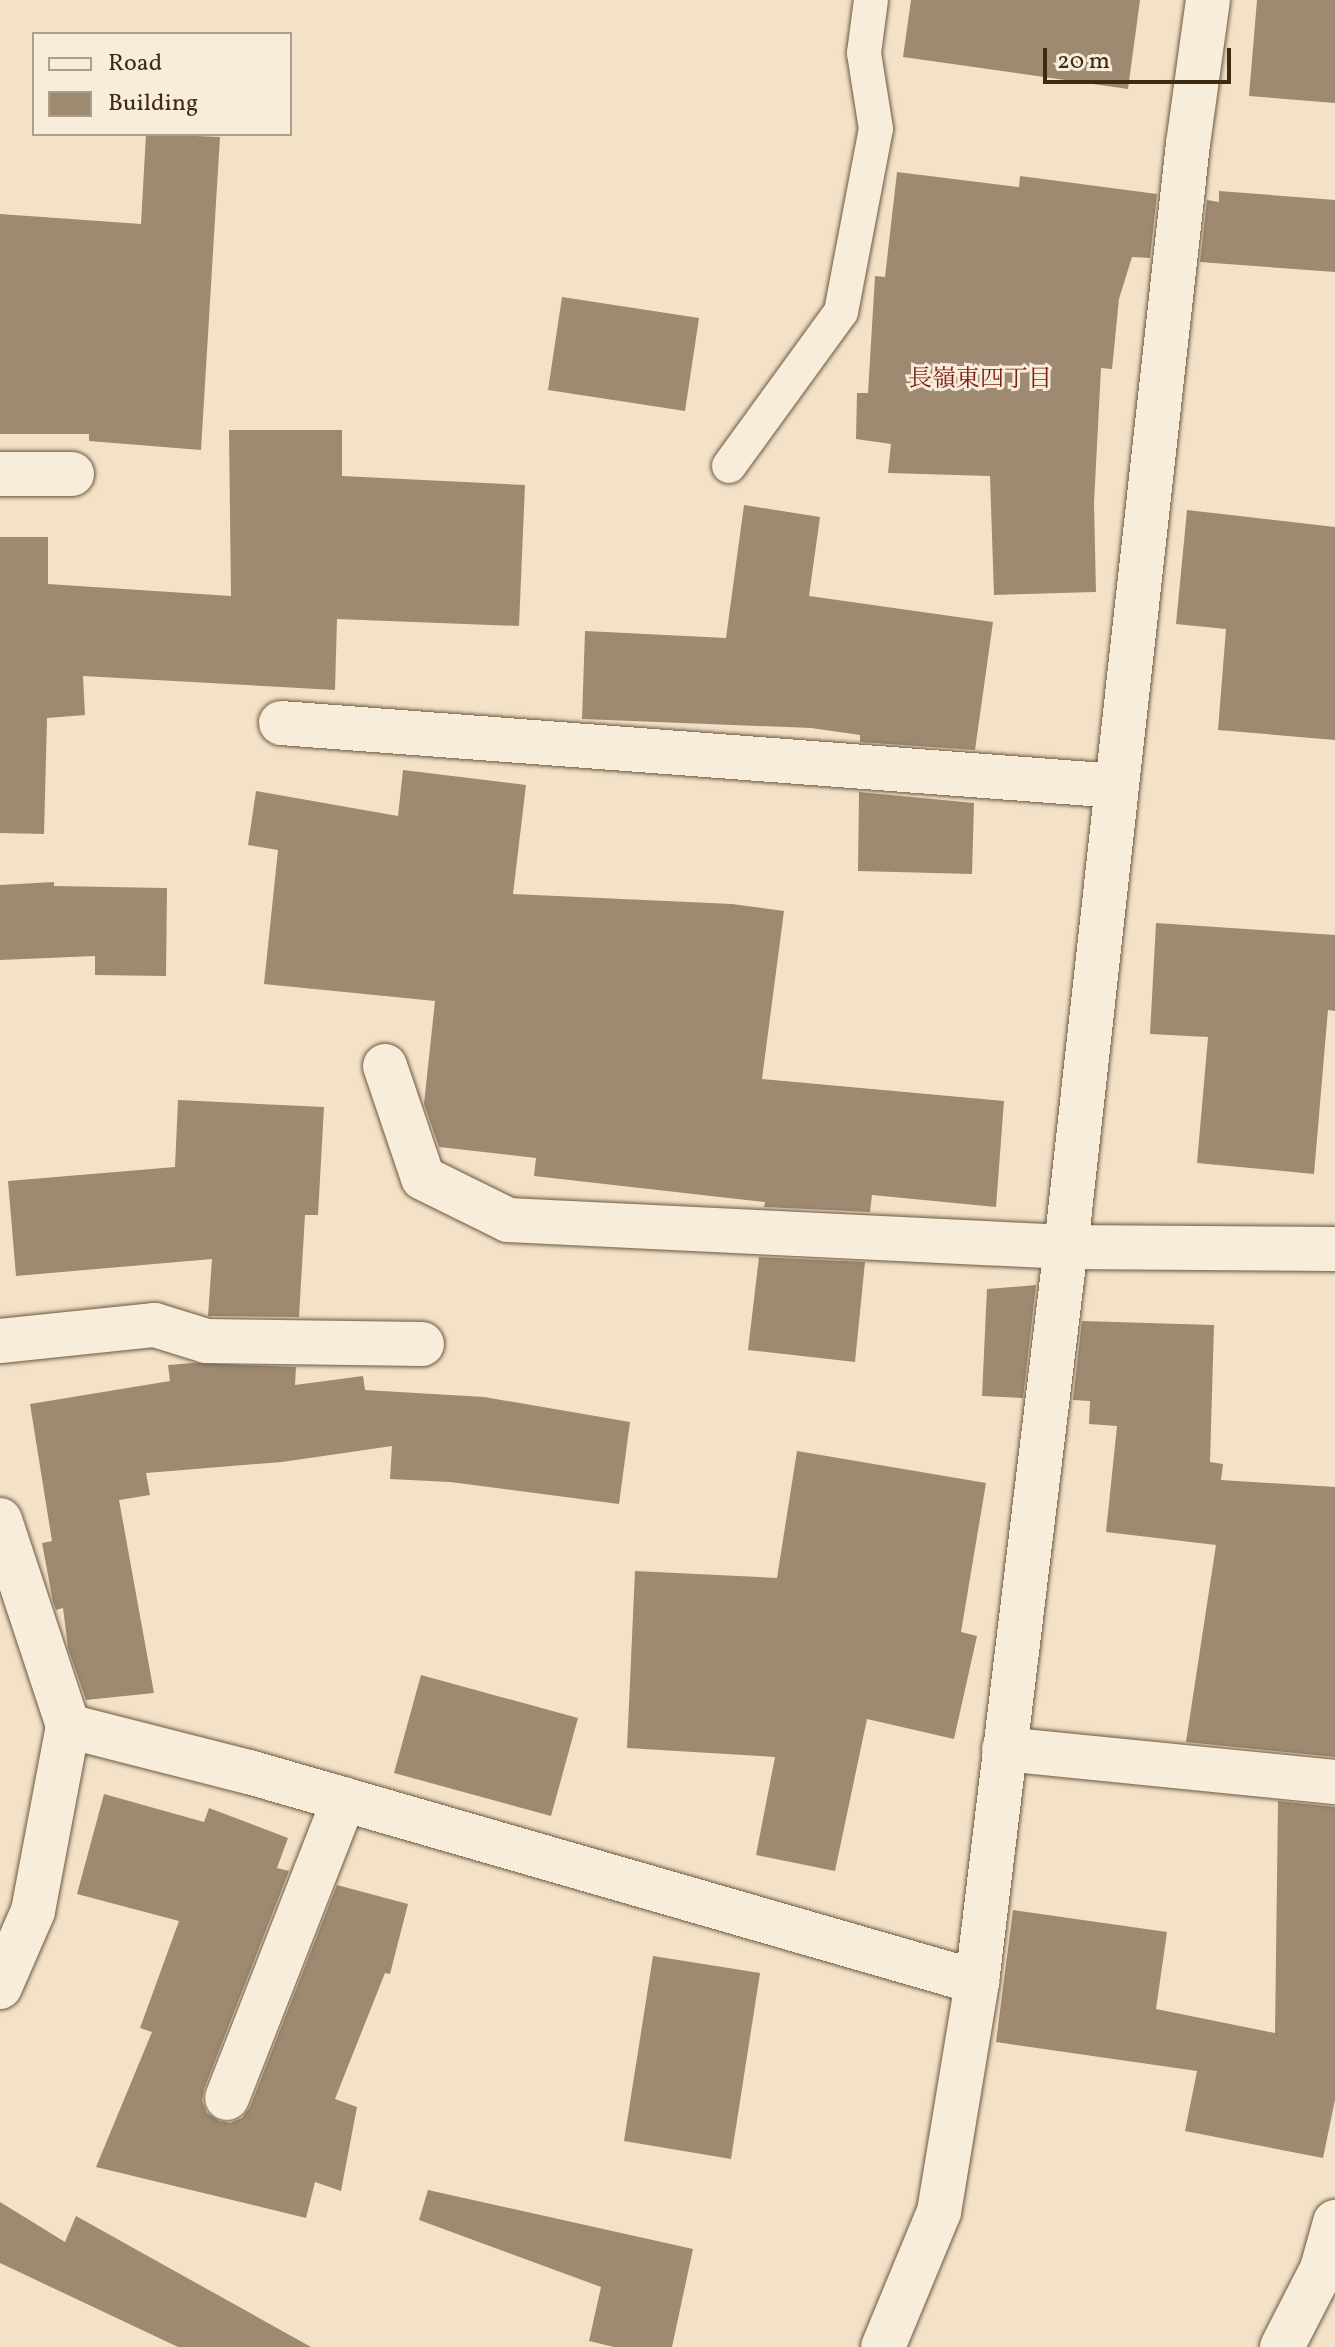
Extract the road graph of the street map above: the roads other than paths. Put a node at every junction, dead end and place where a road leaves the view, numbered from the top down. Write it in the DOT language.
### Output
graph roads {
  1 [pos="871,0"];
  2 [pos="1208,0"];
  3 [pos="729,466"];
  4 [pos="0,474"];
  5 [pos="72,474"];
  6 [pos="281,723"];
  7 [pos="1117,786"];
  8 [pos="385,1066"];
  9 [pos="1066,1247"];
  10 [pos="1335,1249"];
  11 [pos="0,1341"];
  12 [pos="422,1344"];
  13 [pos="0,1520"];
  14 [pos="68,1726"];
  15 [pos="1004,1749"];
  16 [pos="1335,1782"];
  17 [pos="344,1799"];
  18 [pos="977,1982"];
  19 [pos="0,1987"];
  20 [pos="227,2098"];
  21 [pos="1335,2222"];
  22 [pos="883,2347"];
  23 [pos="1282,2347"];
  1 -- 3 [label="lane"];
  2 -- 7 [label="street"];
  4 -- 5 [label="street"];
  6 -- 7 [label="street"];
  7 -- 9 [label="street"];
  8 -- 9 [label="street"];
  9 -- 10 [label="street"];
  9 -- 15 [label="street"];
  11 -- 12 [label="street"];
  13 -- 14 [label="street"];
  14 -- 17 [label="street"];
  14 -- 19 [label="street"];
  15 -- 16 [label="street"];
  15 -- 18 [label="street"];
  17 -- 18 [label="street"];
  17 -- 20 [label="street"];
  18 -- 22 [label="street"];
  21 -- 23 [label="street"];
}
